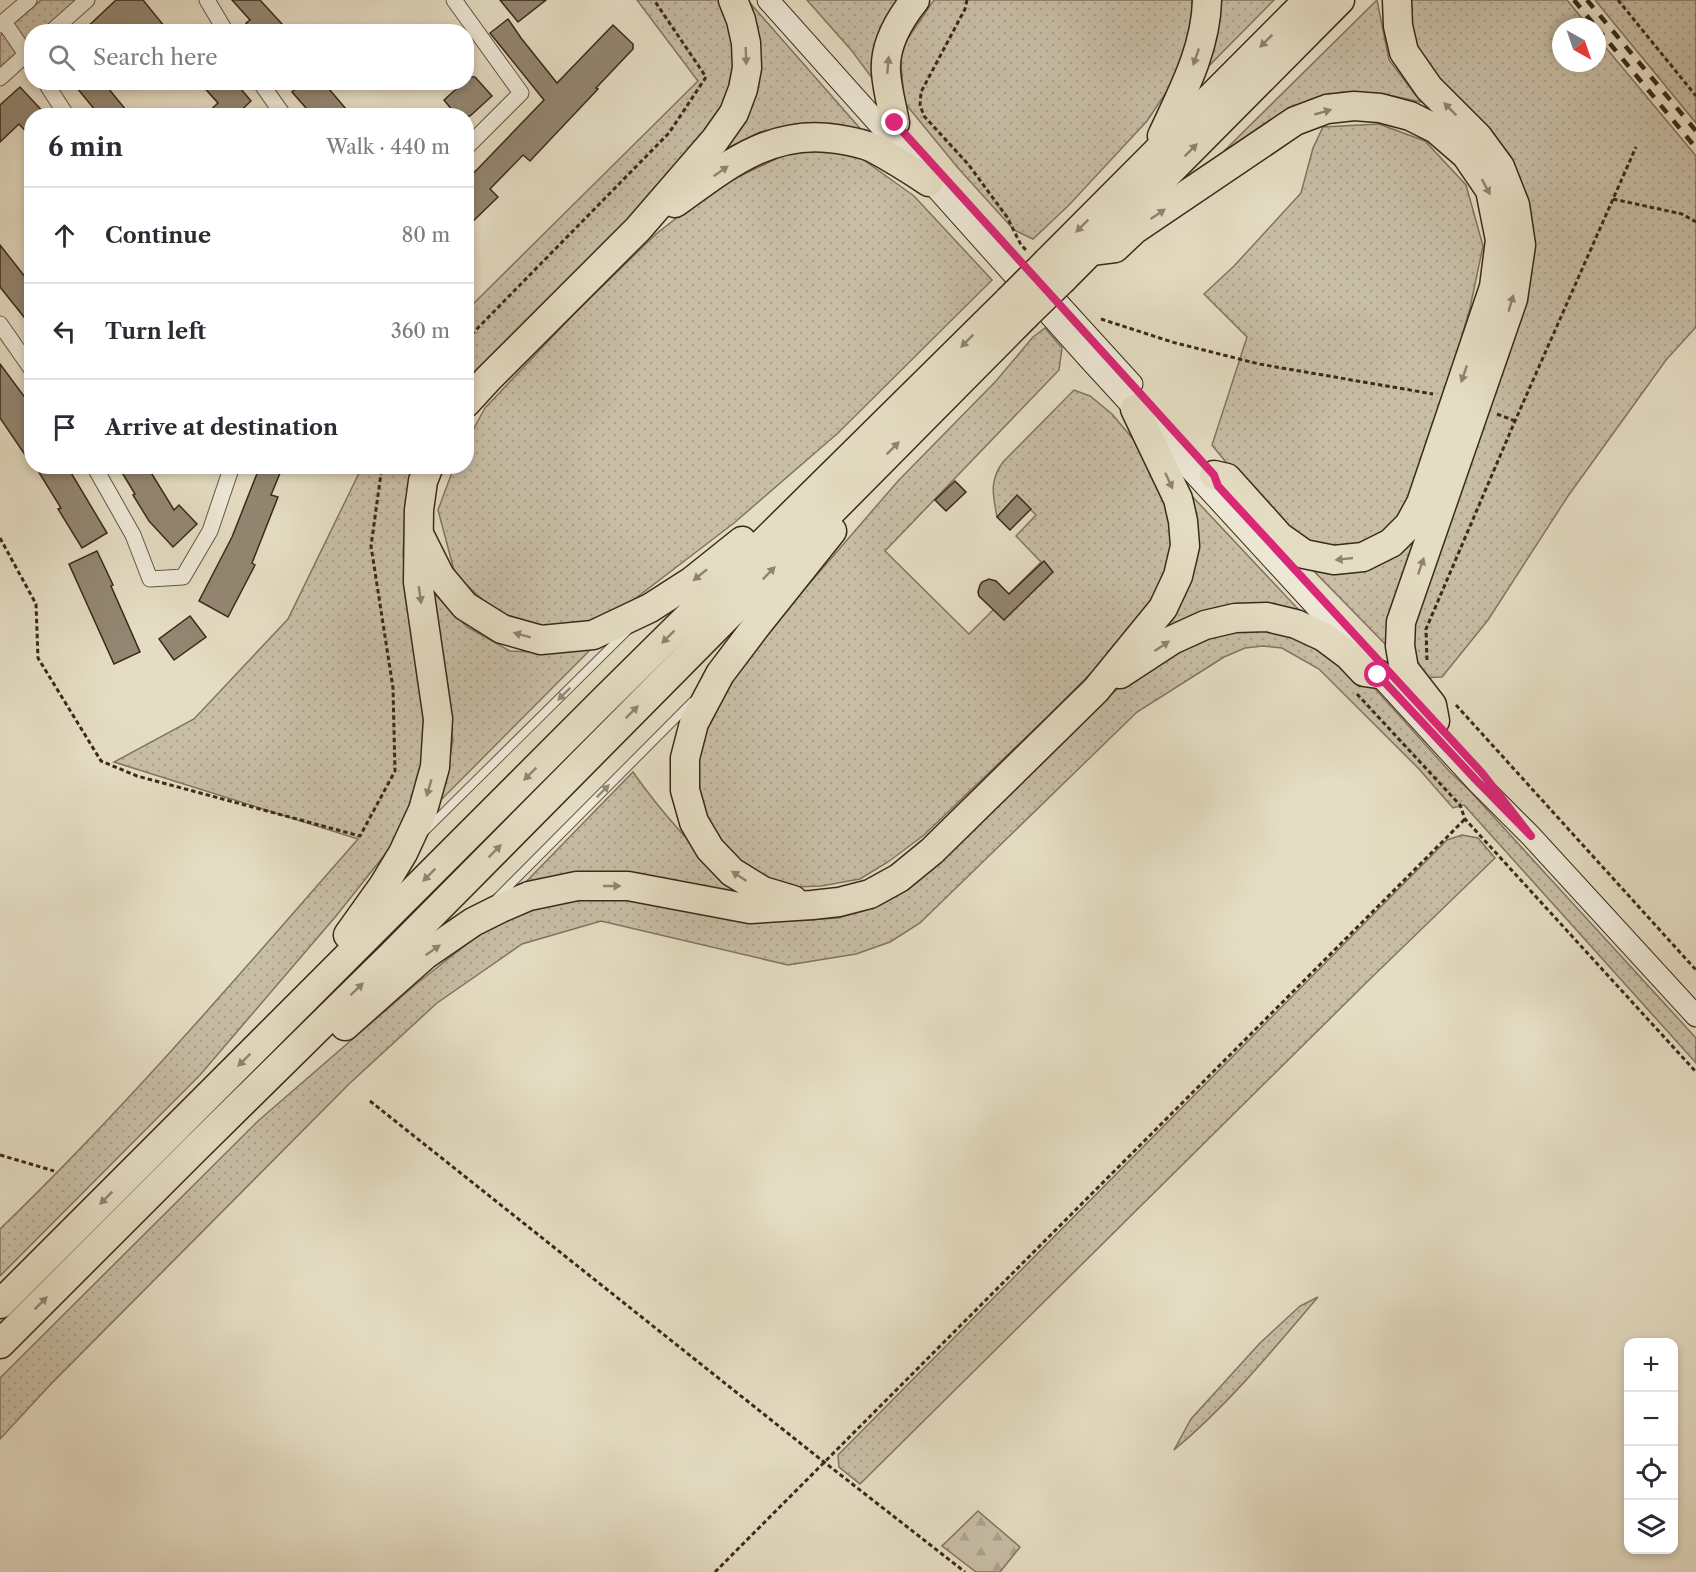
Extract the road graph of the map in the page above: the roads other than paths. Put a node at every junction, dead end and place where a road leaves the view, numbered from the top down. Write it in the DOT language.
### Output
graph roads {
  1 [pos="29,0"];
  2 [pos="87,0"];
  3 [pos="207,0"];
  4 [pos="454,0"];
  5 [pos="733,0"];
  6 [pos="768,0"];
  7 [pos="787,0"];
  8 [pos="915,0"];
  9 [pos="1207,0"];
  10 [pos="1308,0"];
  11 [pos="1340,0"];
  12 [pos="1397,0"];
  13 [pos="2,23"];
  14 [pos="60,24"];
  15 [pos="221,24"];
  16 [pos="471,24"];
  17 [pos="474,28"];
  18 [pos="24,48"];
  19 [pos="24,60"];
  20 [pos="0,78"];
  21 [pos="50,90"];
  22 [pos="266,90"];
  23 [pos="62,108"];
  24 [pos="278,108"];
  25 [pos="895,123"];
  26 [pos="474,140"];
  27 [pos="1153,154"];
  28 [pos="929,182"];
  29 [pos="639,229"];
  30 [pos="1091,251"];
  31 [pos="1055,271"];
  32 [pos="1017,308"];
  33 [pos="0,324"];
  34 [pos="24,358"];
  35 [pos="474,395"];
  36 [pos="1135,409"];
  37 [pos="99,474"];
  38 [pos="229,474"];
  39 [pos="426,474"];
  40 [pos="1214,475"];
  41 [pos="852,489"];
  42 [pos="814,492"];
  43 [pos="420,537"];
  44 [pos="650,608"];
  45 [pos="720,674"];
  46 [pos="1378,675"];
  47 [pos="1096,690"];
  48 [pos="1444,712"];
  49 [pos="1531,836"];
  50 [pos="402,853"];
  51 [pos="812,906"];
  52 [pos="473,922"];
  53 [pos="1696,1016"];
  54 [pos="285,1018"];
  55 [pos="196,1148"];
  56 [pos="0,1304"];
  57 [pos="0,1344"];
  1 -- 13 [label="street"];
  2 -- 14 [label="street"];
  3 -- 15 [label="street"];
  4 -- 16 [label="street"];
  5 -- 29 [label="highway, one-way"];
  6 -- 28 [label="main road"];
  7 -- 25 [label="main road"];
  25 -- 8 [label="highway, one-way"];
  9 -- 27 [label="highway, one-way"];
  10 -- 27 [label="highway, one-way"];
  30 -- 11 [label="highway, one-way"];
  48 -- 12 [label="highway, one-way"];
  13 -- 18 [label="street"];
  17 -- 26 [label="street"];
  19 -- 20 [label="street"];
  21 -- 23 [label="street"];
  22 -- 24 [label="street"];
  25 -- 40 [label="main road"];
  27 -- 31 [label="highway, one-way"];
  29 -- 28 [label="highway, one-way"];
  28 -- 36 [label="main road"];
  29 -- 35 [label="highway"];
  30 -- 31 [label="highway"];
  30 -- 40 [label="highway, one-way"];
  31 -- 32 [label="highway, bridge"];
  41 -- 32 [label="highway, one-way"];
  32 -- 42 [label="highway, one-way"];
  33 -- 34 [label="street"];
  36 -- 46 [label="main road"];
  36 -- 47 [label="highway, one-way"];
  37 -- 38 [label="street"];
  39 -- 43 [label="highway"];
  40 -- 48 [label="main road"];
  41 -- 45 [label="highway"];
  55 -- 41 [label="highway, one-way"];
  42 -- 44 [label="highway, one-way"];
  42 -- 54 [label="highway, one-way"];
  44 -- 43 [label="highway, one-way"];
  43 -- 50 [label="highway, one-way"];
  44 -- 50 [label="lane, one-way"];
  51 -- 45 [label="highway, one-way"];
  52 -- 45 [label="lane, one-way"];
  47 -- 46 [label="highway, one-way"];
  46 -- 49 [label="main road"];
  47 -- 51 [label="highway"];
  48 -- 49 [label="main road"];
  49 -- 53 [label="main road"];
  50 -- 54 [label="highway"];
  52 -- 51 [label="highway, one-way"];
  55 -- 52 [label="highway, one-way"];
  54 -- 56 [label="highway, one-way"];
  57 -- 55 [label="highway, one-way"];
}
